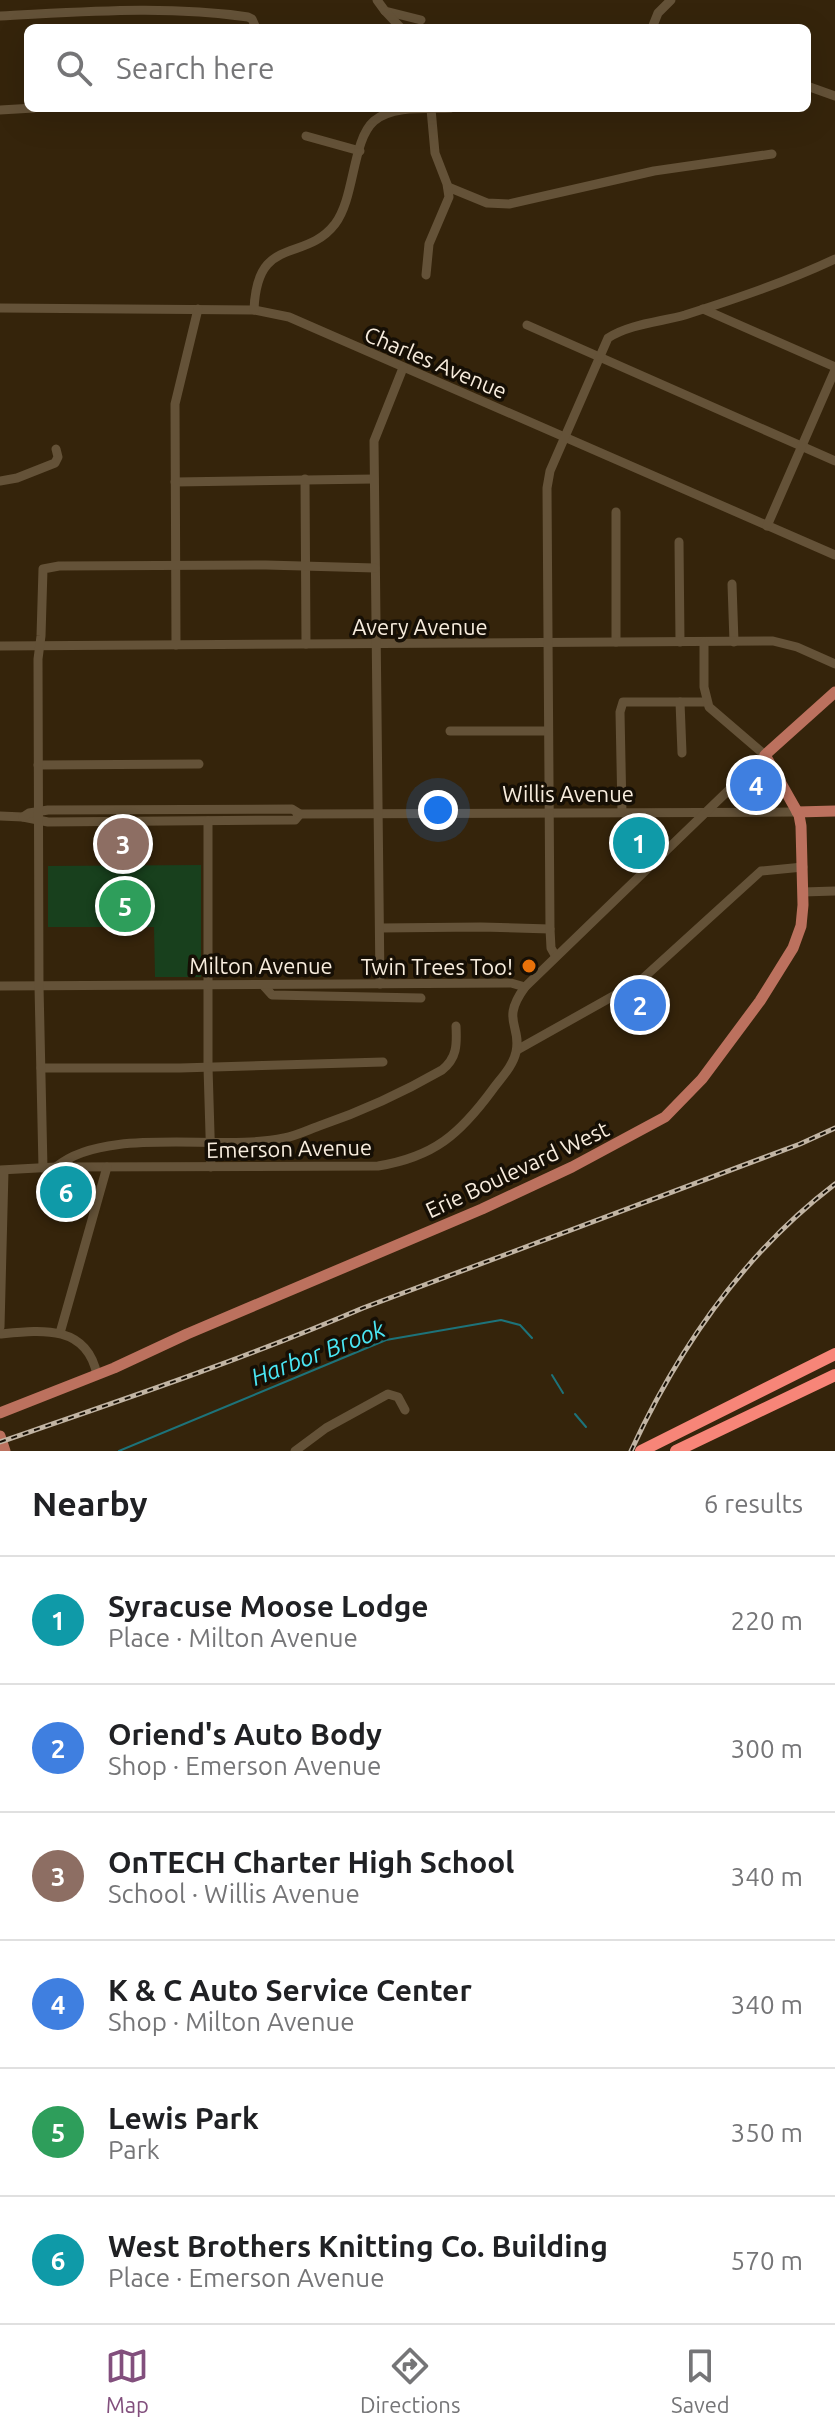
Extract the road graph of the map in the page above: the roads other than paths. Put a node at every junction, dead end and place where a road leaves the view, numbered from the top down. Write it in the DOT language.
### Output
graph roads {
  1 [pos="377,0"];
  2 [pos="671,0"];
  3 [pos="385,11"];
  4 [pos="0,16"];
  5 [pos="421,20"];
  6 [pos="254,24"];
  7 [pos="397,24"];
  8 [pos="654,24"];
  9 [pos="811,87"];
  10 [pos="835,96"];
  11 [pos="24,109"];
  12 [pos="0,110"];
  13 [pos="407,112"];
  14 [pos="431,112"];
  15 [pos="306,136"];
  16 [pos="360,151"];
  17 [pos="772,154"];
  18 [pos="448,187"];
  19 [pos="835,259"];
  20 [pos="426,275"];
  21 [pos="0,308"];
  22 [pos="198,309"];
  23 [pos="703,309"];
  24 [pos="254,310"];
  25 [pos="527,325"];
  26 [pos="599,357"];
  27 [pos="403,368"];
  28 [pos="835,369"];
  29 [pos="565,438"];
  30 [pos="802,447"];
  31 [pos="56,449"];
  32 [pos="835,461"];
  33 [pos="305,479"];
  34 [pos="374,479"];
  35 [pos="0,481"];
  36 [pos="175,482"];
  37 [pos="616,512"];
  38 [pos="767,526"];
  39 [pos="679,542"];
  40 [pos="835,555"];
  41 [pos="176,566"];
  42 [pos="306,566"];
  43 [pos="375,568"];
  44 [pos="732,584"];
  45 [pos="616,642"];
  46 [pos="680,642"];
  47 [pos="704,642"];
  48 [pos="734,642"];
  49 [pos="548,643"];
  50 [pos="306,644"];
  51 [pos="375,644"];
  52 [pos="176,645"];
  53 [pos="0,646"];
  54 [pos="40,646"];
  55 [pos="835,664"];
  56 [pos="835,692"];
  57 [pos="680,702"];
  58 [pos="707,702"];
  59 [pos="450,731"];
  60 [pos="548,731"];
  61 [pos="682,753"];
  62 [pos="765,755"];
  63 [pos="199,764"];
  64 [pos="38,765"];
  65 [pos="835,811"];
  66 [pos="622,812"];
  67 [pos="707,812"];
  68 [pos="797,812"];
  69 [pos="549,813"];
  70 [pos="300,814"];
  71 [pos="379,814"];
  72 [pos="0,816"];
  73 [pos="39,816"];
  74 [pos="208,821"];
  75 [pos="803,867"];
  76 [pos="835,891"];
  77 [pos="803,892"];
  78 [pos="380,928"];
  79 [pos="550,929"];
  80 [pos="555,955"];
  81 [pos="380,984"];
  82 [pos="209,985"];
  83 [pos="263,985"];
  84 [pos="0,986"];
  85 [pos="39,986"];
  86 [pos="525,987"];
  87 [pos="421,998"];
  88 [pos="456,1026"];
  89 [pos="517,1050"];
  90 [pos="383,1062"];
  91 [pos="208,1067"];
  92 [pos="41,1068"];
  93 [pos="210,1142"];
  94 [pos="56,1167"];
  95 [pos="107,1167"];
  96 [pos="211,1167"];
  97 [pos="43,1168"];
  98 [pos="2,1170"];
  99 [pos="1,1285"];
  100 [pos="0,1327"];
  101 [pos="60,1333"];
  102 [pos="0,1334"];
  103 [pos="835,1354"];
  104 [pos="97,1375"];
  105 [pos="835,1375"];
  106 [pos="405,1410"];
  107 [pos="0,1413"];
  108 [pos="0,1436"];
  109 [pos="5,1451"];
  110 [pos="295,1451"];
  111 [pos="641,1451"];
  112 [pos="676,1451"];
  1 -- 3 [label="street"];
  2 -- 8 [label="street"];
  3 -- 5 [label="street"];
  3 -- 7 [label="street"];
  4 -- 6 [label="street"];
  9 -- 10 [label="street"];
  11 -- 12 [label="street"];
  13 -- 16 [label="street"];
  14 -- 18 [label="street"];
  15 -- 16 [label="street"];
  16 -- 24 [label="street"];
  17 -- 18 [label="street"];
  18 -- 20 [label="street"];
  19 -- 23 [label="street"];
  21 -- 22 [label="street, Charles Avenue"];
  22 -- 24 [label="street, Charles Avenue"];
  22 -- 36 [label="street"];
  23 -- 26 [label="street"];
  23 -- 28 [label="street"];
  24 -- 27 [label="street, Charles Avenue"];
  25 -- 26 [label="street"];
  26 -- 29 [label="street"];
  26 -- 30 [label="street"];
  27 -- 29 [label="street, Charles Avenue"];
  27 -- 34 [label="street"];
  28 -- 30 [label="street"];
  29 -- 38 [label="street, Charles Avenue"];
  29 -- 49 [label="street"];
  30 -- 32 [label="street"];
  30 -- 38 [label="street"];
  31 -- 35 [label="street"];
  33 -- 34 [label="street"];
  33 -- 36 [label="street"];
  33 -- 42 [label="street"];
  34 -- 43 [label="street"];
  36 -- 41 [label="street"];
  37 -- 45 [label="street"];
  38 -- 40 [label="street, Charles Avenue"];
  39 -- 46 [label="street"];
  41 -- 42 [label="street"];
  41 -- 52 [label="street"];
  41 -- 54 [label="street"];
  42 -- 43 [label="street"];
  42 -- 50 [label="street"];
  43 -- 51 [label="street"];
  44 -- 48 [label="street"];
  45 -- 46 [label="street, Avery Avenue"];
  45 -- 49 [label="street, Avery Avenue"];
  46 -- 47 [label="street, Avery Avenue"];
  47 -- 48 [label="street, Avery Avenue"];
  47 -- 58 [label="street"];
  48 -- 55 [label="street, Avery Avenue"];
  49 -- 51 [label="street, Avery Avenue"];
  49 -- 60 [label="street"];
  50 -- 51 [label="street, Avery Avenue"];
  50 -- 52 [label="street, Avery Avenue"];
  51 -- 71 [label="street"];
  52 -- 54 [label="street, Avery Avenue"];
  53 -- 54 [label="street, Avery Avenue"];
  54 -- 64 [label="street"];
  56 -- 62 [label="main road"];
  57 -- 58 [label="street"];
  57 -- 61 [label="street"];
  57 -- 66 [label="street"];
  58 -- 62 [label="street"];
  59 -- 60 [label="street"];
  60 -- 69 [label="street"];
  62 -- 67 [label="street"];
  62 -- 68 [label="main road, Erie Boulevard West"];
  63 -- 64 [label="street"];
  64 -- 73 [label="street"];
  65 -- 68 [label="main road, Willis Avenue"];
  66 -- 67 [label="street, Willis Avenue"];
  66 -- 69 [label="street, Willis Avenue"];
  67 -- 68 [label="street, Willis Avenue"];
  67 -- 80 [label="street"];
  68 -- 75 [label="main road, Erie Boulevard West"];
  69 -- 71 [label="street, Willis Avenue"];
  69 -- 79 [label="street"];
  70 -- 71 [label="street, Willis Avenue"];
  70 -- 73 [label="street, Willis Avenue"];
  70 -- 74 [label="street, Willis Avenue"];
  71 -- 78 [label="street"];
  72 -- 73 [label="street, Willis Avenue"];
  73 -- 74 [label="street, Willis Avenue"];
  73 -- 85 [label="street"];
  74 -- 82 [label="street"];
  75 -- 77 [label="main road, Erie Boulevard West"];
  75 -- 89 [label="street, Emerson Avenue"];
  76 -- 77 [label="street"];
  77 -- 104 [label="main road, Erie Boulevard West"];
  78 -- 79 [label="street"];
  78 -- 81 [label="street"];
  79 -- 80 [label="street"];
  80 -- 86 [label="street"];
  81 -- 83 [label="street, Milton Avenue"];
  81 -- 86 [label="street, Milton Avenue"];
  82 -- 83 [label="street, Milton Avenue"];
  82 -- 85 [label="street, Milton Avenue"];
  82 -- 91 [label="street"];
  83 -- 87 [label="street"];
  84 -- 85 [label="street, Milton Avenue"];
  85 -- 92 [label="street"];
  86 -- 89 [label="street"];
  88 -- 93 [label="street"];
  89 -- 96 [label="street, Emerson Avenue"];
  90 -- 91 [label="street"];
  91 -- 92 [label="street"];
  91 -- 93 [label="street"];
  92 -- 97 [label="street"];
  93 -- 94 [label="street"];
  93 -- 96 [label="street"];
  94 -- 95 [label="street, Emerson Avenue"];
  94 -- 97 [label="street, Emerson Avenue"];
  95 -- 96 [label="street, Emerson Avenue"];
  95 -- 101 [label="street"];
  97 -- 98 [label="street, Emerson Avenue"];
  98 -- 99 [label="street"];
  99 -- 100 [label="street"];
  101 -- 102 [label="street"];
  101 -- 104 [label="street"];
  103 -- 111 [label="highway"];
  104 -- 107 [label="main road, Erie Boulevard West"];
  105 -- 112 [label="highway"];
  106 -- 110 [label="street"];
  108 -- 109 [label="main road"];
}
